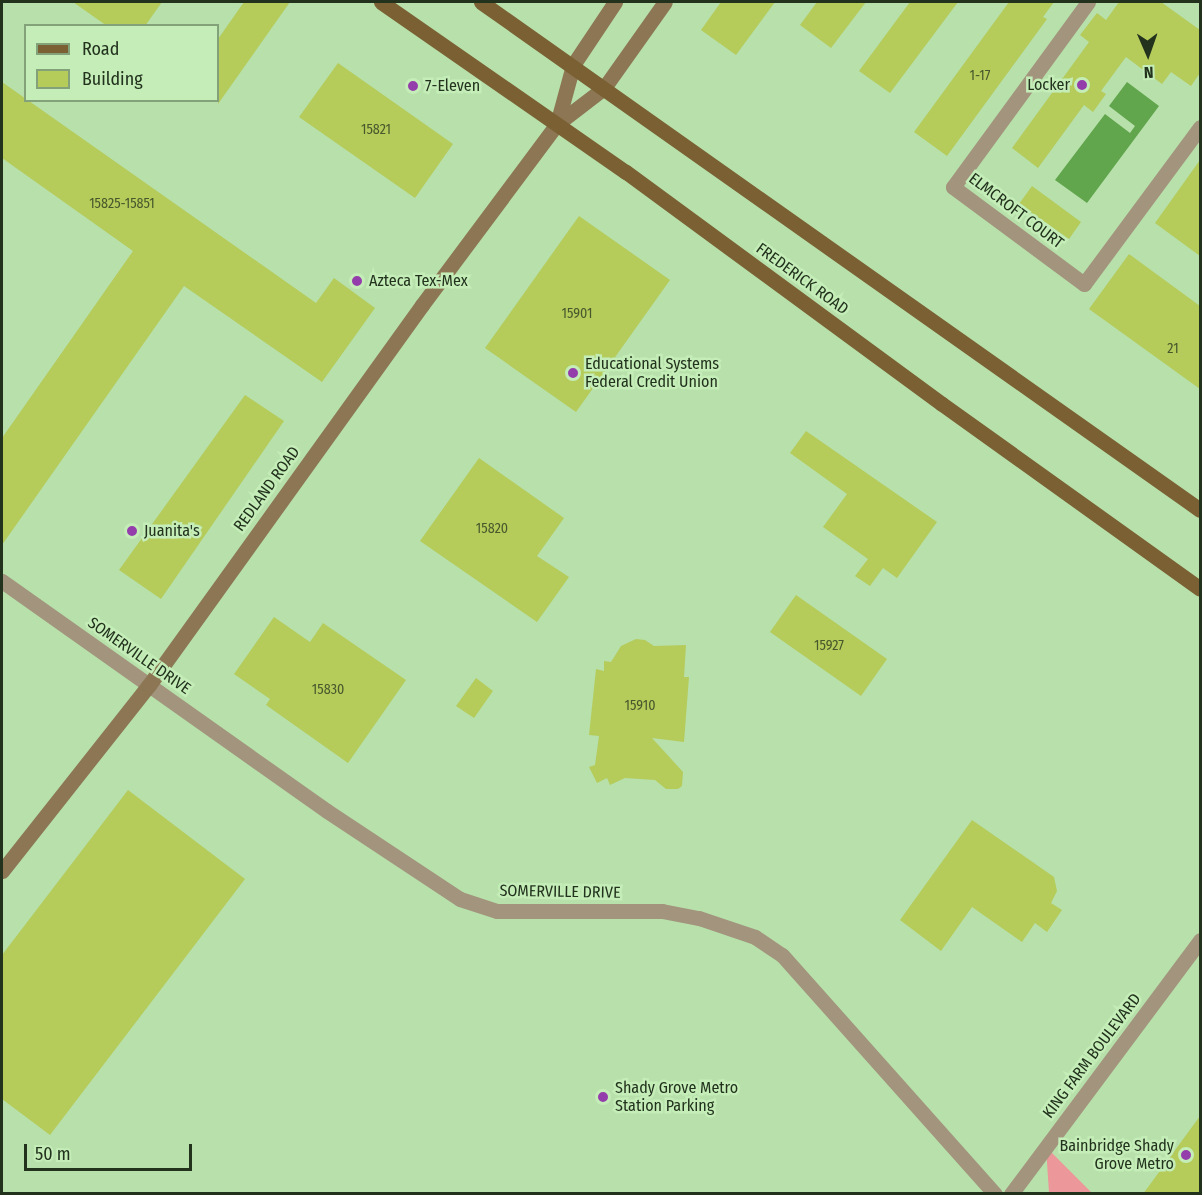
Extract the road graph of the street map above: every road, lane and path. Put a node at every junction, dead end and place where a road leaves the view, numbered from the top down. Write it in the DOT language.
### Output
graph roads {
  1 [pos="381,2"];
  2 [pos="481,2"];
  3 [pos="615,2"];
  4 [pos="665,2"];
  5 [pos="1088,2"];
  6 [pos="573,65"];
  7 [pos="604,88"];
  8 [pos="557,124"];
  9 [pos="1200,127"];
  10 [pos="1200,510"];
  11 [pos="2,581"];
  12 [pos="1200,589"];
  13 [pos="148,685"];
  14 [pos="2,872"];
  15 [pos="1200,940"];
  16 [pos="995,1194"];
  17 [pos="1011,1194"];
  1 -- 8 [label="main road, FREDERICK ROAD"];
  2 -- 6 [label="main road"];
  3 -- 6 [label="main road"];
  4 -- 7 [label="main road"];
  5 -- 9 [label="street, ELMCROFT COURT"];
  6 -- 7 [label="main road"];
  6 -- 8 [label="main road"];
  7 -- 8 [label="main road"];
  7 -- 10 [label="main road"];
  8 -- 12 [label="main road, FREDERICK ROAD"];
  8 -- 13 [label="main road, REDLAND ROAD"];
  11 -- 13 [label="street, SOMERVILLE DRIVE"];
  13 -- 14 [label="main road, REDLAND ROAD"];
  13 -- 16 [label="street, SOMERVILLE DRIVE"];
  15 -- 17 [label="street, KING FARM BOULEVARD"];
}
